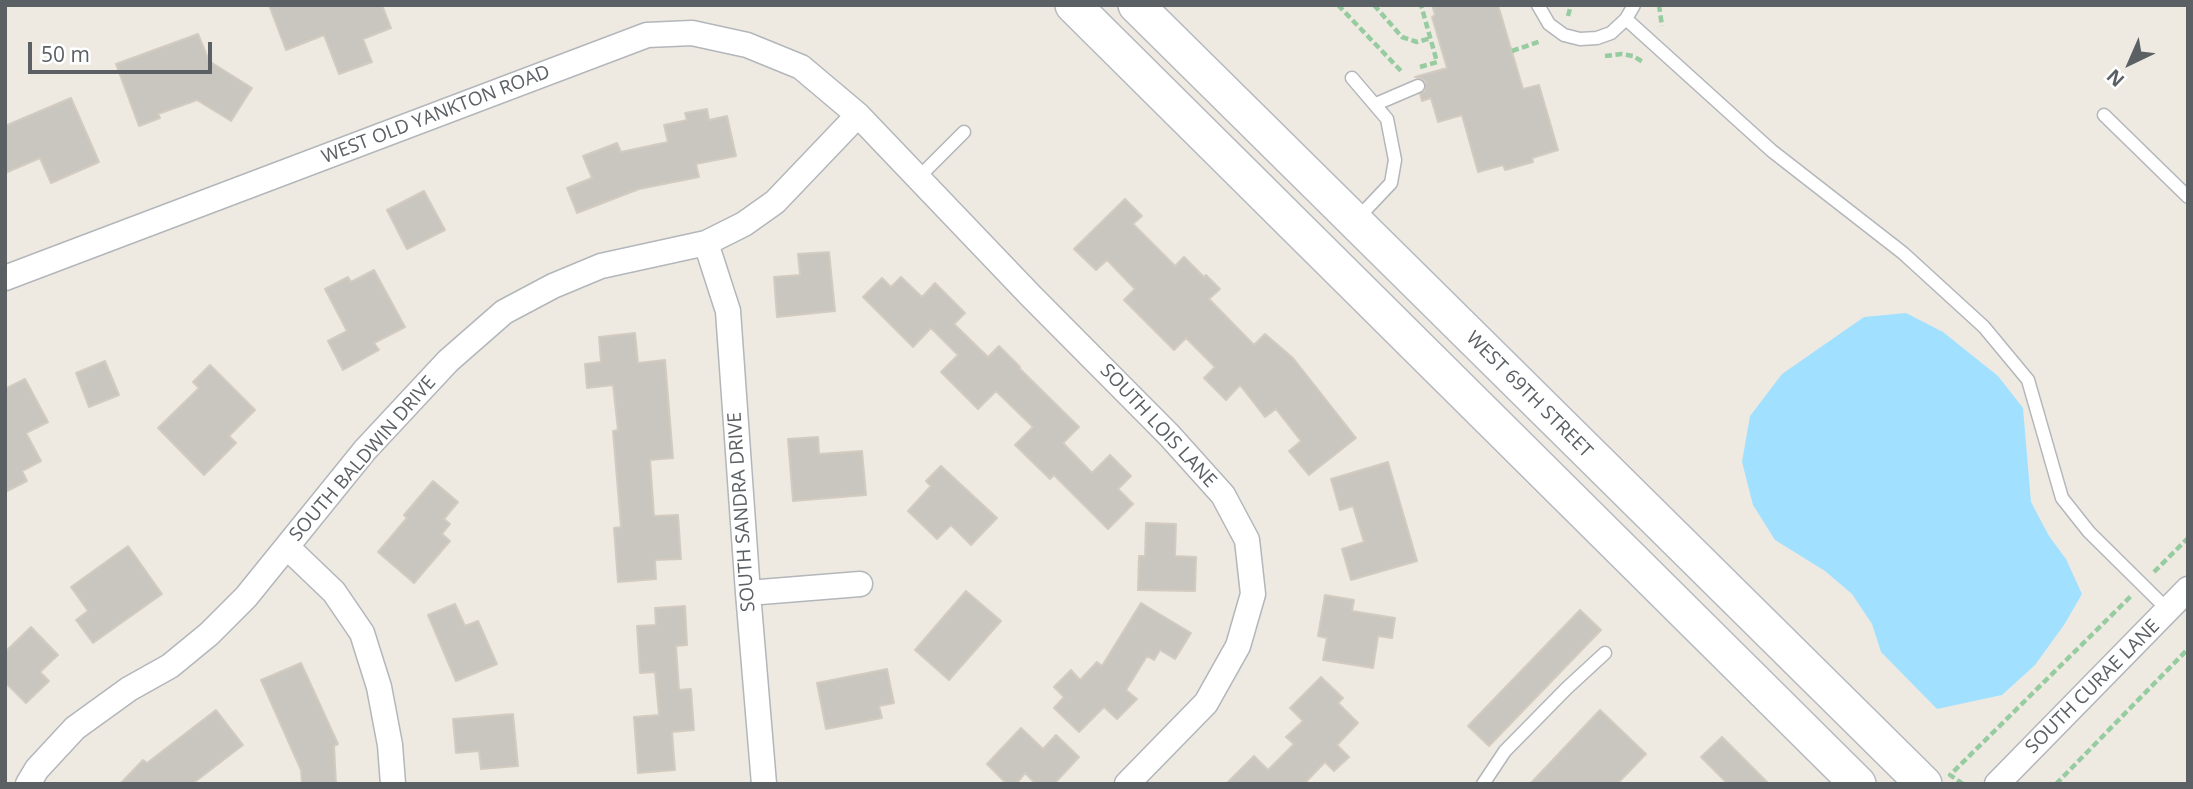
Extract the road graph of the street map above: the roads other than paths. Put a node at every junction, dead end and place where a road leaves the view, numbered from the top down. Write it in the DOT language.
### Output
graph roads {
  1 [pos="1073,5"];
  2 [pos="1136,5"];
  3 [pos="1538,5"];
  4 [pos="1634,5"];
  5 [pos="1626,19"];
  6 [pos="1352,78"];
  7 [pos="1418,86"];
  8 [pos="1376,104"];
  9 [pos="858,115"];
  10 [pos="2104,115"];
  11 [pos="964,132"];
  12 [pos="918,178"];
  13 [pos="2188,197"];
  14 [pos="1354,221"];
  15 [pos="706,243"];
  16 [pos="5,278"];
  17 [pos="286,547"];
  18 [pos="860,584"];
  19 [pos="2188,589"];
  20 [pos="748,593"];
  21 [pos="2168,610"];
  22 [pos="1605,653"];
  23 [pos="28,784"];
  24 [pos="393,784"];
  25 [pos="764,784"];
  26 [pos="1127,784"];
  27 [pos="1483,784"];
  28 [pos="1858,784"];
  29 [pos="1923,784"];
  30 [pos="1997,784"];
  1 -- 28 [label="main road"];
  2 -- 14 [label="main road, WEST 69TH STREET"];
  3 -- 5 [label="lane"];
  4 -- 5 [label="lane"];
  5 -- 21 [label="lane"];
  6 -- 8 [label="lane"];
  7 -- 8 [label="lane"];
  8 -- 14 [label="lane"];
  9 -- 12 [label="street, SOUTH LOIS LANE"];
  9 -- 15 [label="street, SOUTH BALDWIN DRIVE"];
  9 -- 16 [label="street, WEST OLD YANKTON ROAD"];
  10 -- 13 [label="lane"];
  11 -- 12 [label="lane"];
  12 -- 26 [label="street, SOUTH LOIS LANE"];
  14 -- 29 [label="main road, WEST 69TH STREET"];
  15 -- 17 [label="street, SOUTH BALDWIN DRIVE"];
  15 -- 20 [label="street, SOUTH SANDRA DRIVE"];
  17 -- 23 [label="street, SOUTH BALDWIN DRIVE"];
  17 -- 24 [label="street"];
  18 -- 20 [label="street"];
  19 -- 21 [label="street, SOUTH CURAE LANE"];
  20 -- 25 [label="street, SOUTH SANDRA DRIVE"];
  21 -- 30 [label="street, SOUTH CURAE LANE"];
  22 -- 27 [label="lane"];
}
